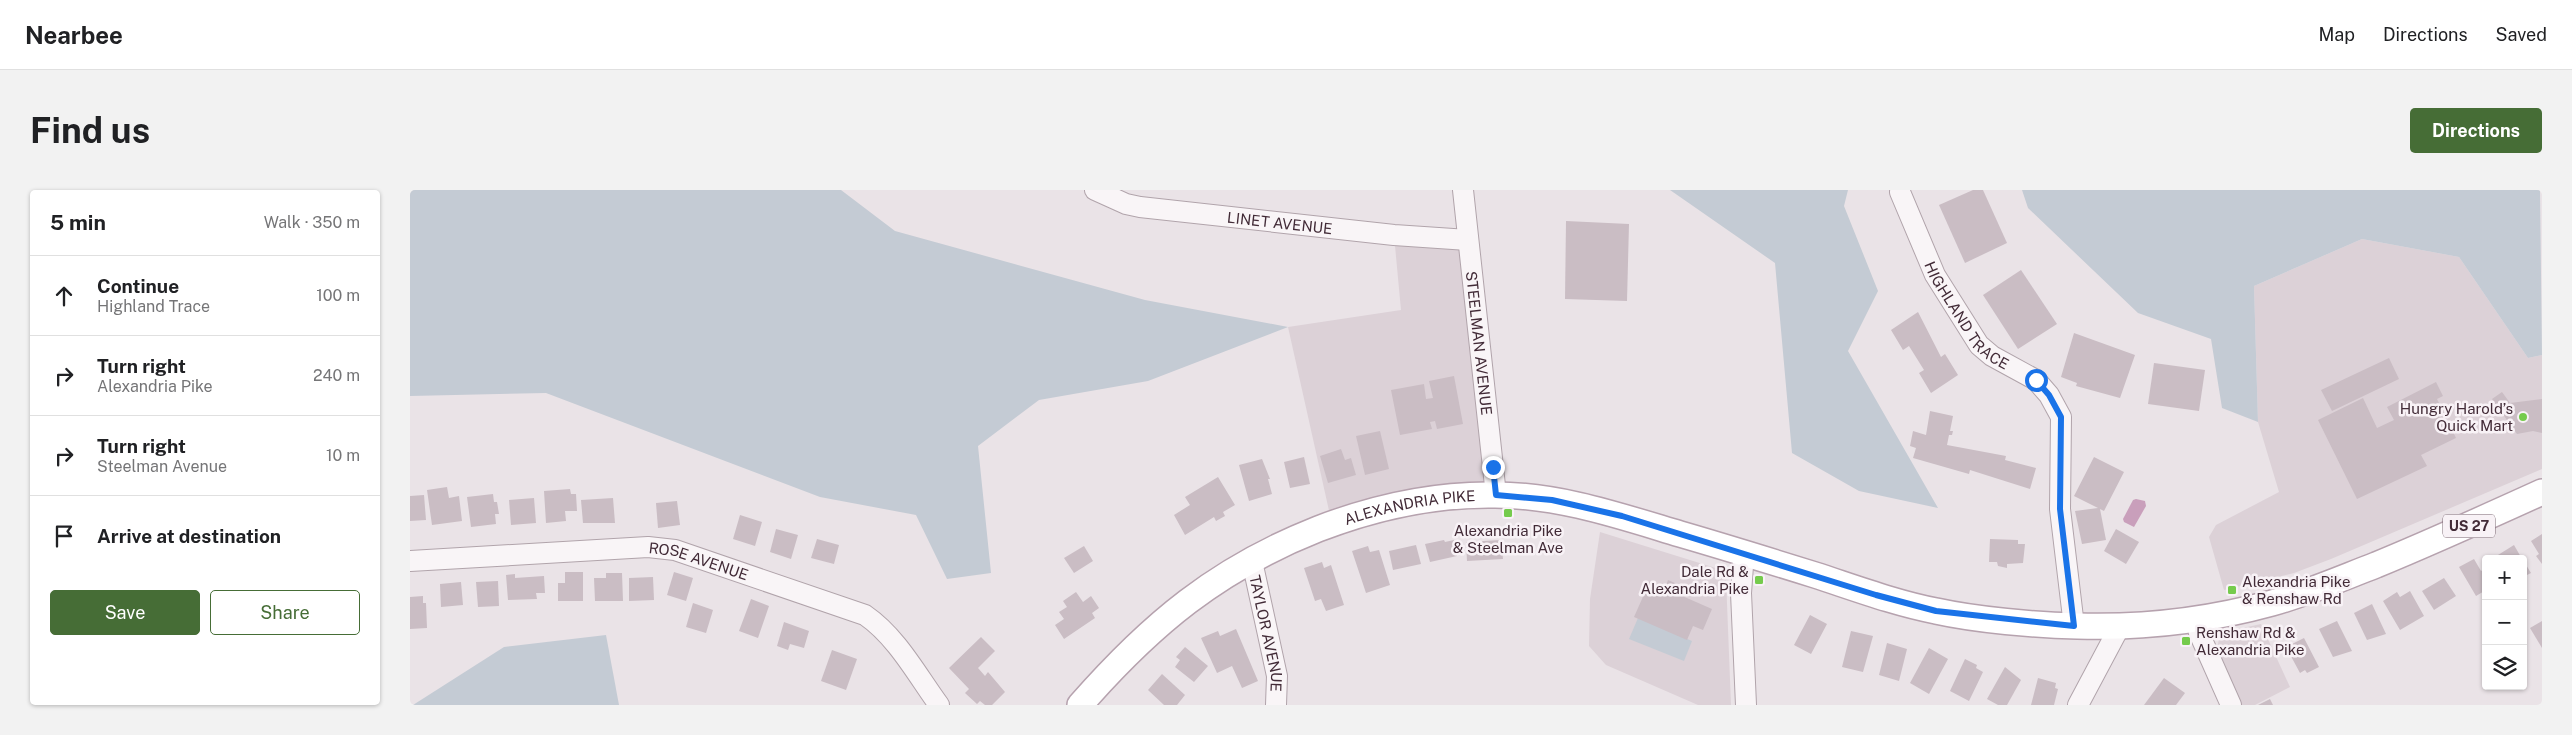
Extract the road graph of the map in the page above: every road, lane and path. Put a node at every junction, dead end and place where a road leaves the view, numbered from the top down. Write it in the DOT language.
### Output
graph roads {
  1 [pos="1095,190"];
  2 [pos="1462,190"];
  3 [pos="1900,192"];
  4 [pos="1468,240"];
  5 [pos="2542,492"];
  6 [pos="1496,495"];
  7 [pos="1744,552"];
  8 [pos="410,561"];
  9 [pos="1252,561"];
  10 [pos="2196,618"];
  11 [pos="2074,626"];
  12 [pos="2120,626"];
  13 [pos="939,705"];
  14 [pos="1080,705"];
  15 [pos="1276,705"];
  16 [pos="1746,705"];
  17 [pos="2078,705"];
  18 [pos="2231,705"];
  1 -- 4 [label="street, LINET AVENUE"];
  2 -- 4 [label="street, STEELMAN AVENUE"];
  3 -- 11 [label="street, HIGHLAND TRACE"];
  4 -- 6 [label="street, STEELMAN AVENUE"];
  5 -- 10 [label="main road, ALEXANDRIA PIKE / US 27"];
  6 -- 7 [label="main road, ALEXANDRIA PIKE / US 27"];
  6 -- 9 [label="main road, ALEXANDRIA PIKE / US 27"];
  7 -- 11 [label="main road, ALEXANDRIA PIKE / US 27"];
  7 -- 16 [label="street"];
  8 -- 13 [label="street, ROSE AVENUE"];
  9 -- 14 [label="main road, ALEXANDRIA PIKE / US 27"];
  9 -- 15 [label="street, TAYLOR AVENUE"];
  10 -- 12 [label="main road, ALEXANDRIA PIKE / US 27"];
  10 -- 18 [label="street"];
  11 -- 12 [label="main road, ALEXANDRIA PIKE / US 27"];
  12 -- 17 [label="street"];
}
